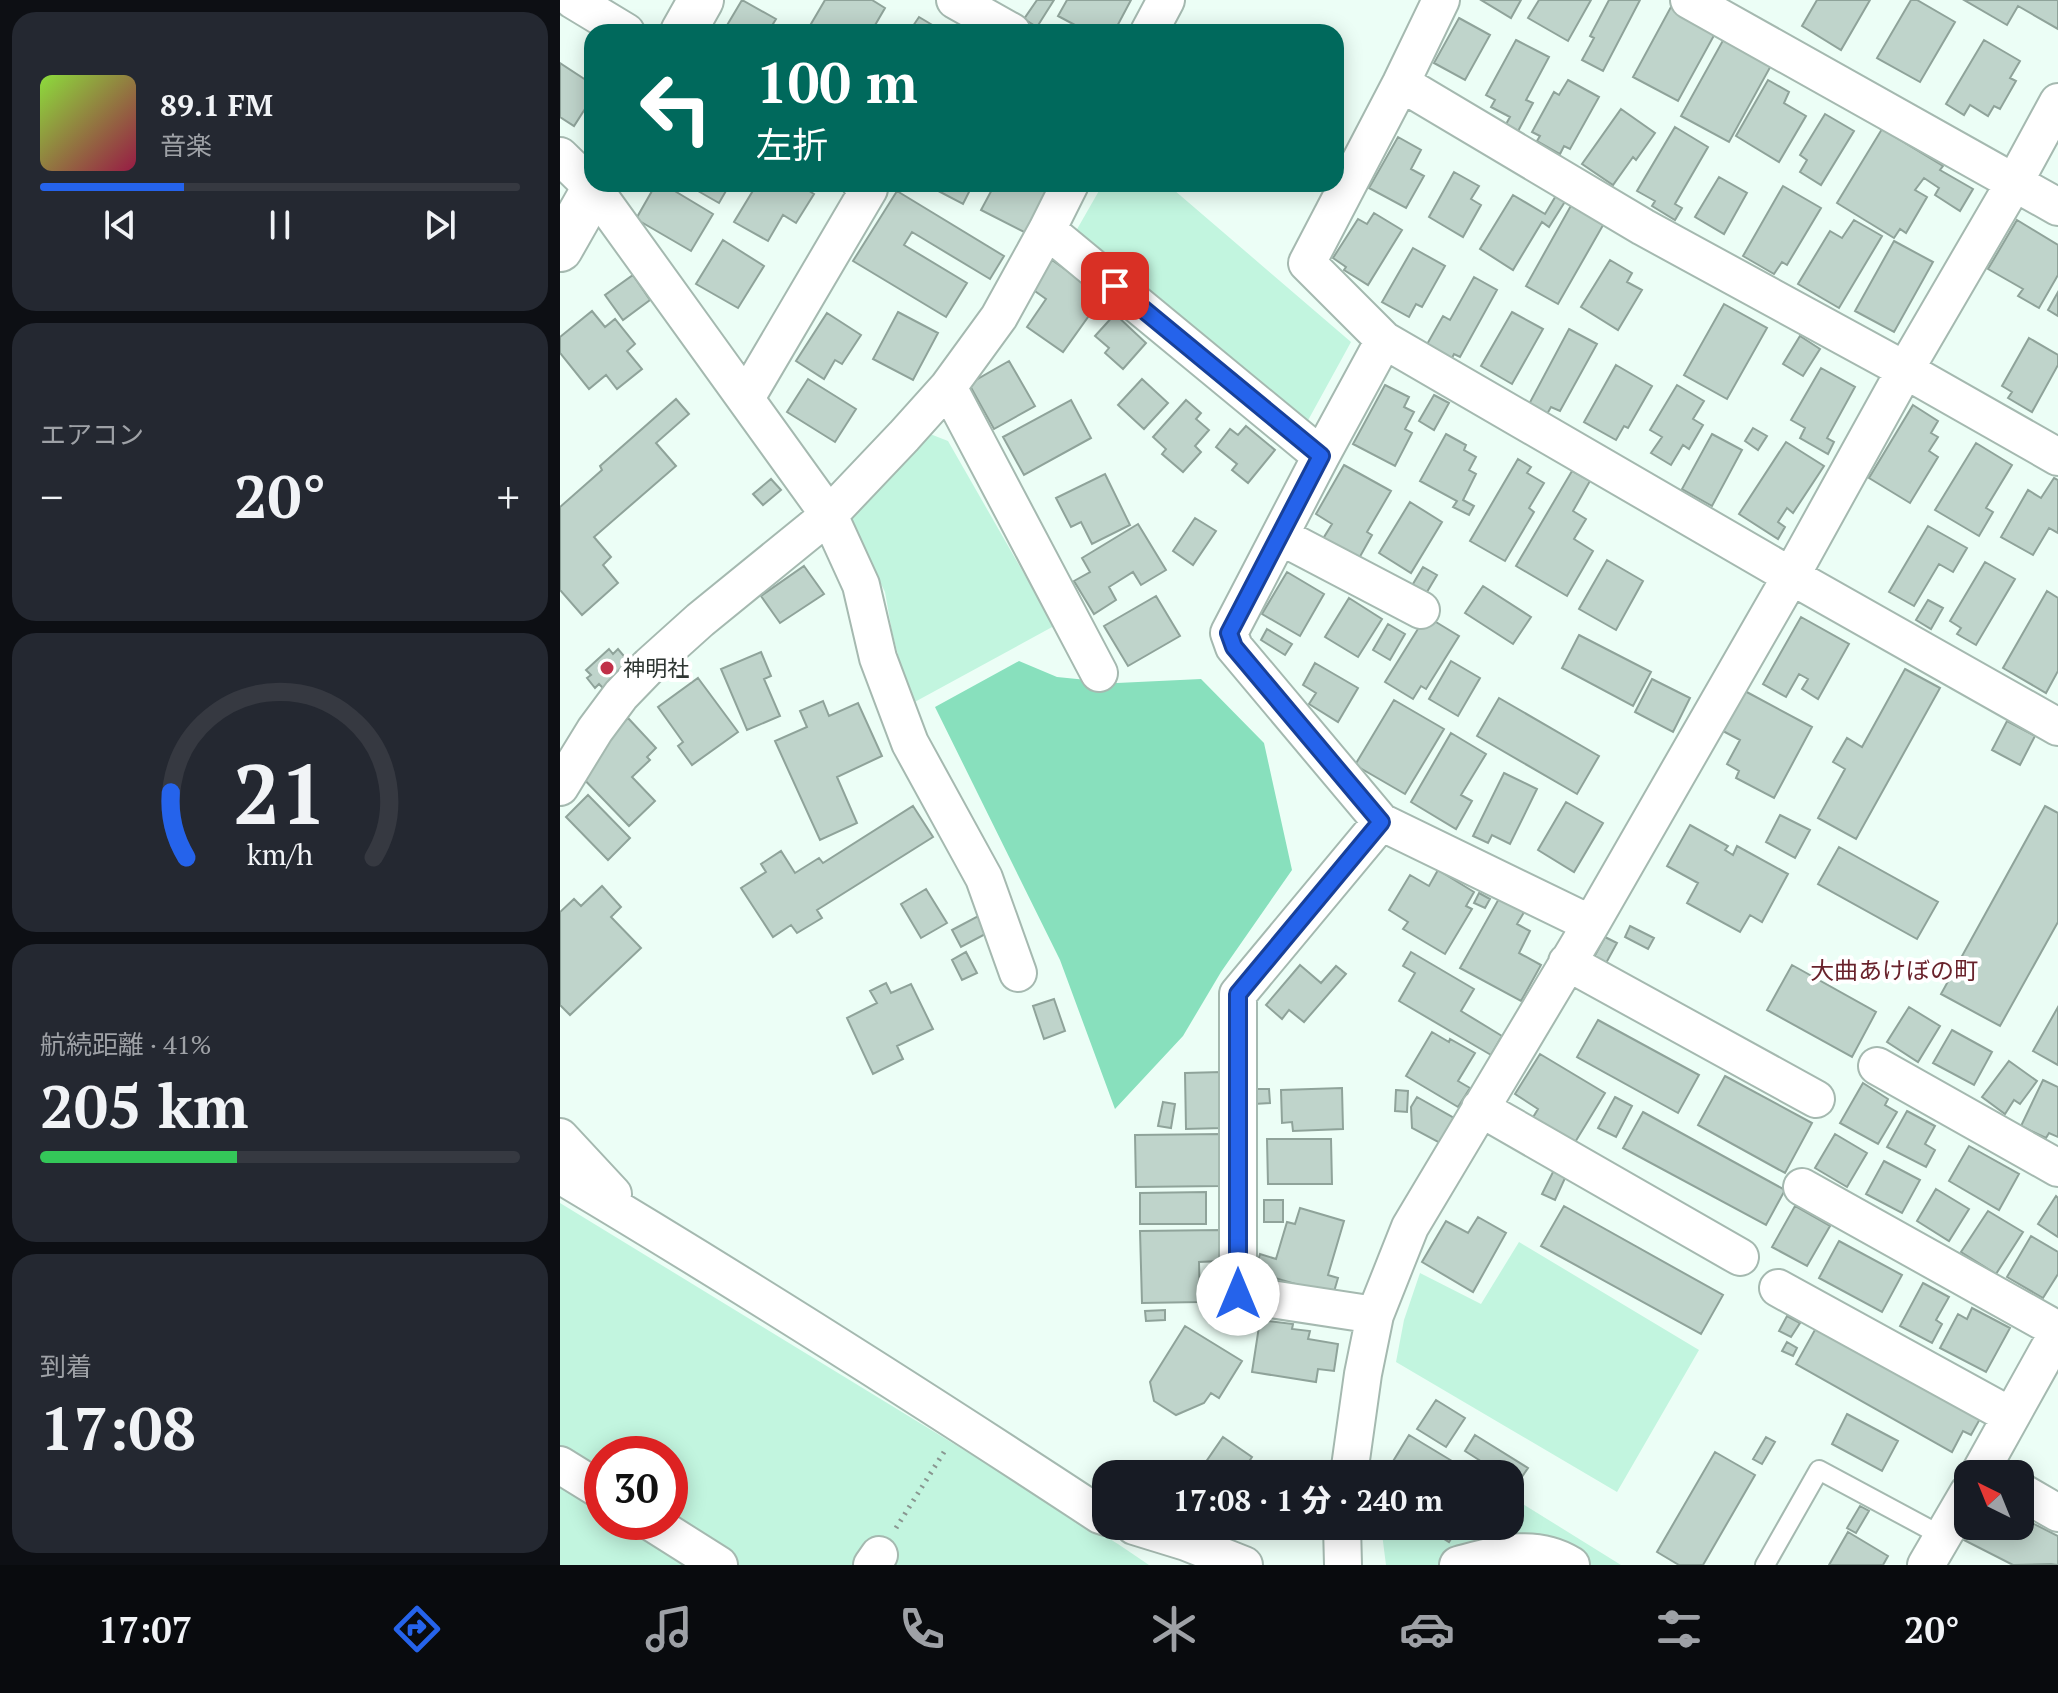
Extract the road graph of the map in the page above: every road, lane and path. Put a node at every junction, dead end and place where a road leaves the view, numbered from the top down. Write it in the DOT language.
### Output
graph roads {
  1 [pos="573,0"];
  2 [pos="701,0"];
  3 [pos="955,0"];
  4 [pos="1166,0"];
  5 [pos="1441,0"];
  6 [pos="1689,0"];
  7 [pos="613,24"];
  8 [pos="688,24"];
  9 [pos="998,24"];
  10 [pos="1153,24"];
  11 [pos="1401,83"];
  12 [pos="2058,102"];
  13 [pos="560,156"];
  14 [pos="584,177"];
  15 [pos="2014,183"];
  16 [pos="592,192"];
  17 [pos="599,192"];
  18 [pos="867,192"];
  19 [pos="1066,192"];
  20 [pos="2058,207"];
  21 [pos="1047,230"];
  22 [pos="560,249"];
  23 [pos="1384,340"];
  24 [pos="1905,370"];
  25 [pos="948,387"];
  26 [pos="746,398"];
  27 [pos="1321,456"];
  28 [pos="2058,457"];
  29 [pos="829,515"];
  30 [pos="1280,536"];
  31 [pos="1791,576"];
  32 [pos="1421,610"];
  33 [pos="1099,673"];
  34 [pos="2058,727"];
  35 [pos="560,787"];
  36 [pos="1381,822"];
  37 [pos="1591,924"];
  38 [pos="1567,962"];
  39 [pos="1018,973"];
  40 [pos="1877,1066"];
  41 [pos="1816,1099"];
  42 [pos="1480,1108"];
  43 [pos="560,1137"];
  44 [pos="2058,1168"];
  45 [pos="560,1175"];
  46 [pos="1802,1187"];
  47 [pos="560,1199"];
  48 [pos="642,1224"];
  49 [pos="1740,1257"];
  50 [pos="1778,1288"];
  51 [pos="1375,1315"];
  52 [pos="2058,1331"];
  53 [pos="2011,1416"];
  54 [pos="962,1424"];
  55 [pos="1351,1460"];
  56 [pos="1989,1460"];
  57 [pos="560,1465"];
  58 [pos="584,1480"];
  59 [pos="2034,1499"];
  60 [pos="1092,1509"];
  61 [pos="2058,1513"];
  62 [pos="1954,1519"];
  63 [pos="679,1540"];
  64 [pos="1138,1540"];
  65 [pos="1180,1540"];
  66 [pos="1342,1540"];
  67 [pos="1934,1551"];
  68 [pos="875,1560"];
  69 [pos="719,1565"];
  70 [pos="1175,1565"];
  71 [pos="1244,1565"];
  72 [pos="1343,1565"];
  73 [pos="1458,1565"];
  74 [pos="1571,1565"];
  75 [pos="1765,1565"];
  1 -- 7 [label="street"];
  2 -- 8 [label="street"];
  3 -- 9 [label="street"];
  4 -- 10 [label="street"];
  5 -- 11 [label="street"];
  6 -- 15 [label="street"];
  11 -- 23 [label="street"];
  11 -- 24 [label="street"];
  12 -- 15 [label="street"];
  13 -- 14 [label="street"];
  15 -- 20 [label="street"];
  15 -- 24 [label="street"];
  16 -- 22 [label="street"];
  17 -- 26 [label="street"];
  18 -- 26 [label="street"];
  19 -- 21 [label="street"];
  21 -- 25 [label="street"];
  21 -- 27 [label="street"];
  23 -- 27 [label="street"];
  23 -- 31 [label="street"];
  24 -- 28 [label="street"];
  24 -- 31 [label="street"];
  25 -- 29 [label="street"];
  25 -- 33 [label="street"];
  26 -- 29 [label="street"];
  27 -- 30 [label="street"];
  29 -- 35 [label="street"];
  29 -- 39 [label="street"];
  30 -- 32 [label="street"];
  30 -- 36 [label="street"];
  31 -- 34 [label="street"];
  31 -- 37 [label="street"];
  36 -- 37 [label="street"];
  36 -- 51 [label="street"];
  37 -- 38 [label="street"];
  38 -- 41 [label="street"];
  38 -- 42 [label="street"];
  40 -- 44 [label="street"];
  42 -- 49 [label="street"];
  42 -- 51 [label="street"];
  43 -- 48 [label="street"];
  45 -- 48 [label="street"];
  46 -- 52 [label="street"];
  47 -- 48 [label="street"];
  48 -- 54 [label="street"];
  50 -- 53 [label="street"];
  51 -- 55 [label="street"];
  52 -- 53 [label="street"];
  53 -- 56 [label="street"];
  54 -- 60 [label="street"];
  54 -- 68 [label="path"];
  57 -- 58 [label="street"];
  59 -- 61 [label="street"];
  62 -- 67 [label="street"];
  63 -- 69 [label="street"];
  64 -- 70 [label="street"];
  65 -- 71 [label="street"];
  66 -- 72 [label="street"];
  67 -- 75 [label="lane"];
  73 -- 74 [label="street"];
}
